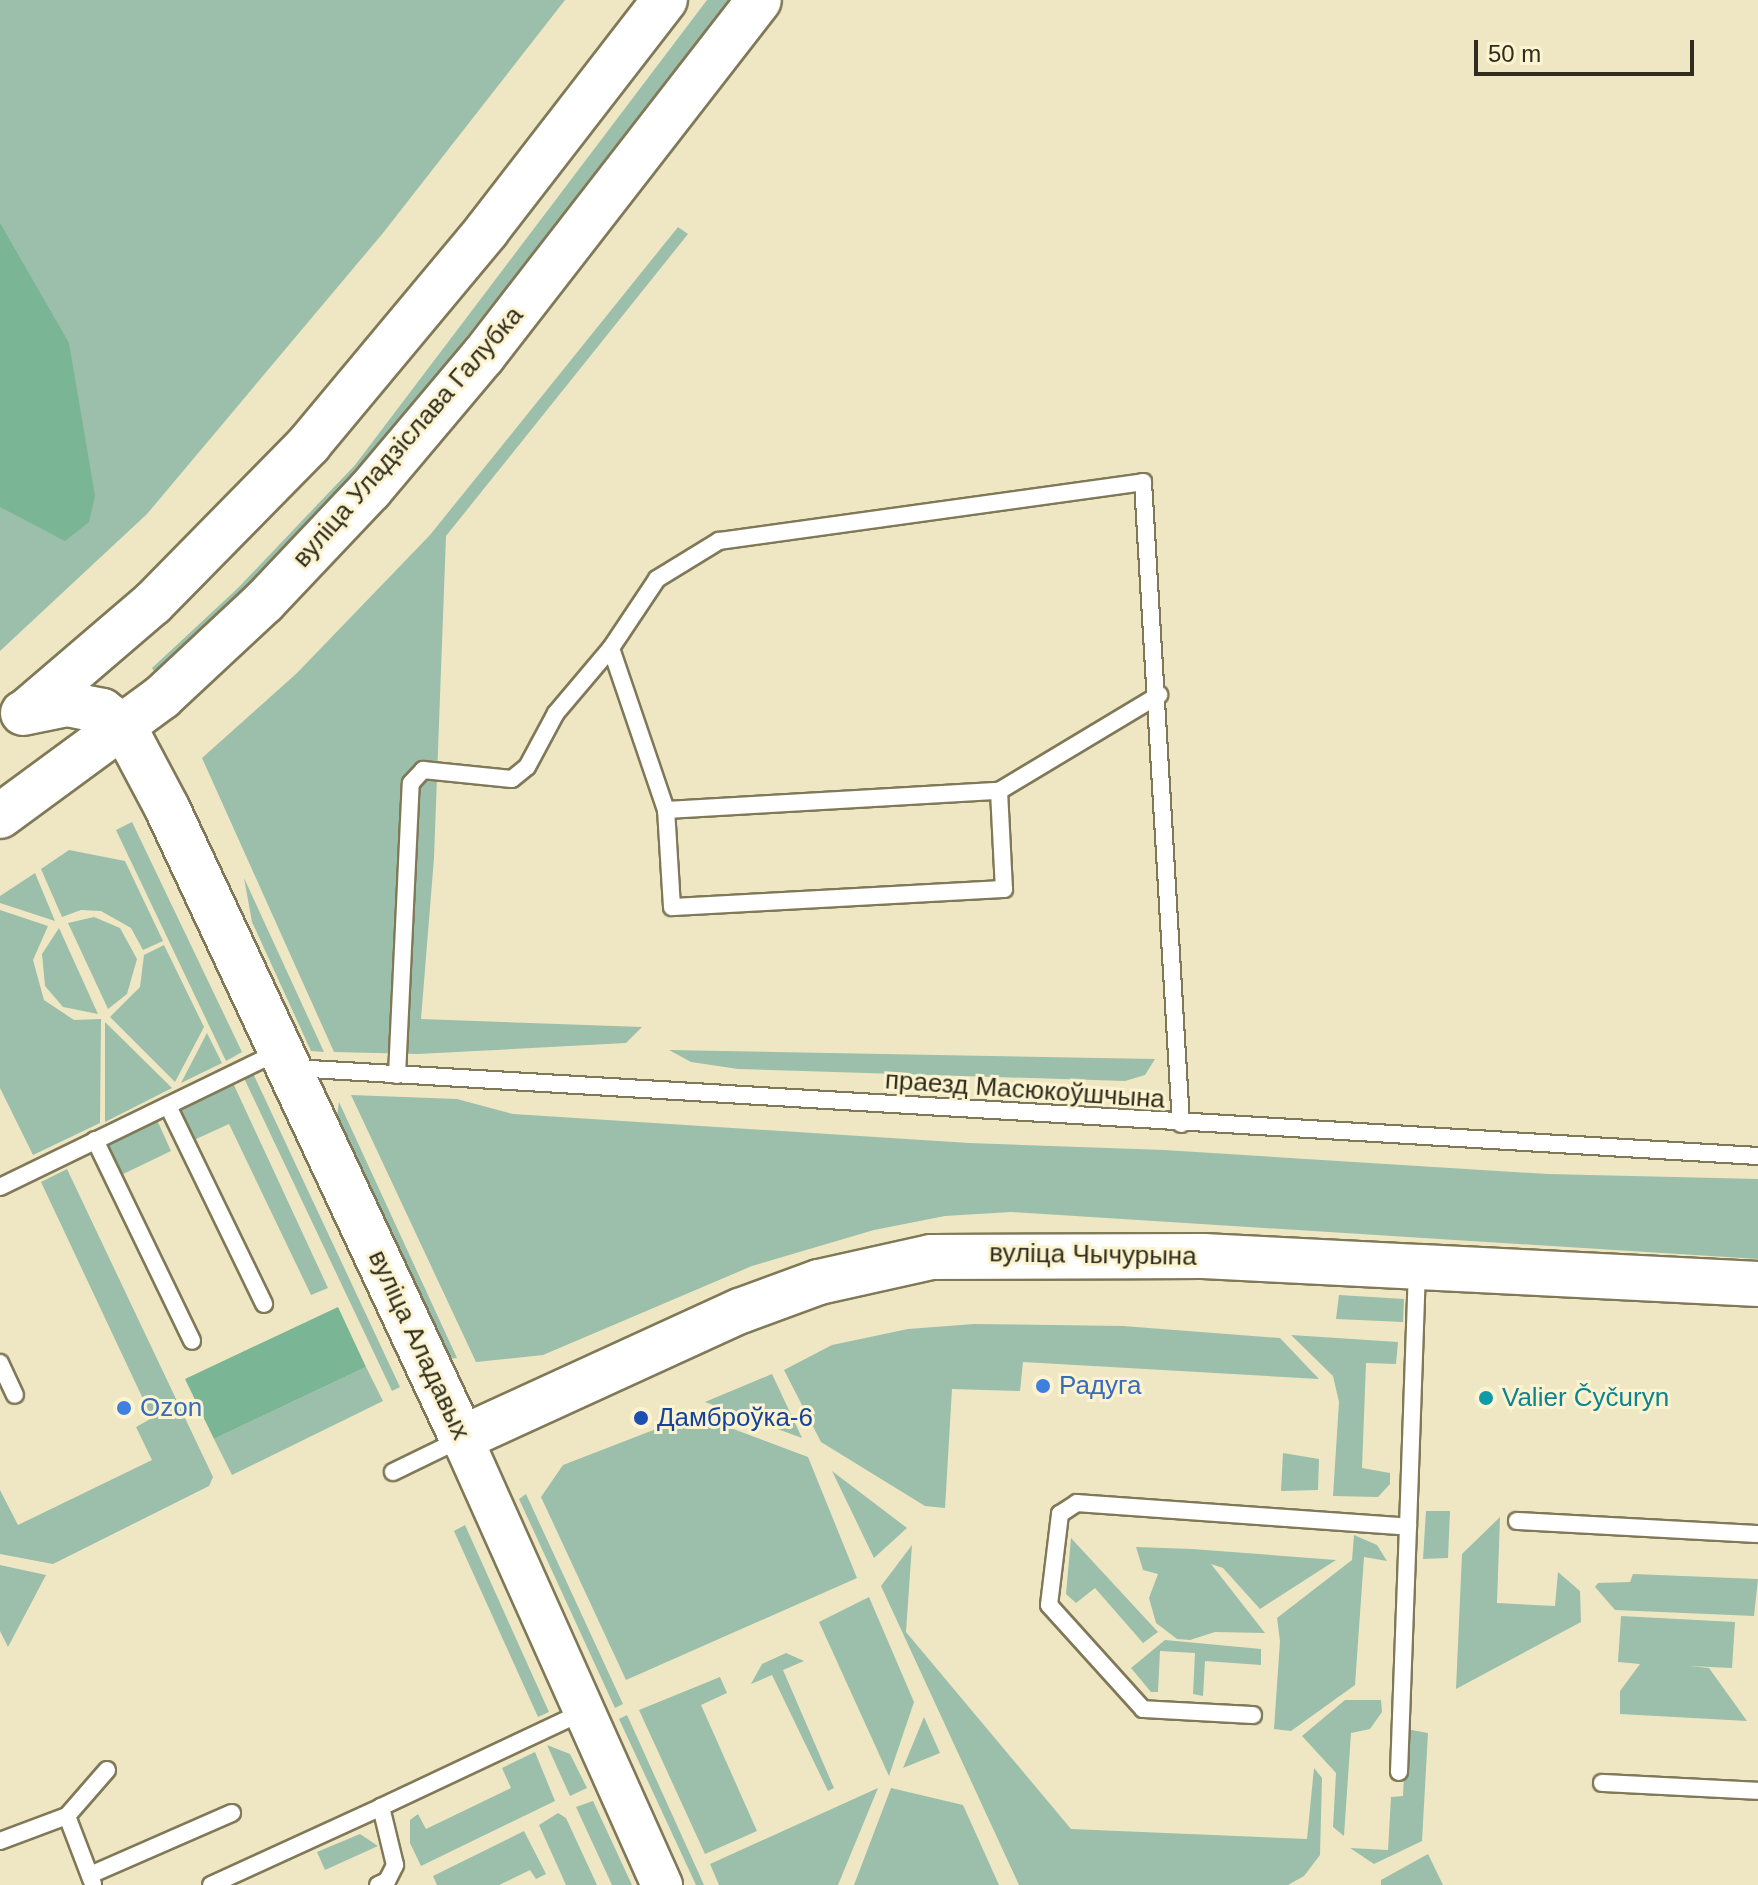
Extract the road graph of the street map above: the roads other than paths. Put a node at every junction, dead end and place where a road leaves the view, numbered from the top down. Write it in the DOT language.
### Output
graph roads {
  1 [pos="665,0"];
  2 [pos="759,0"];
  3 [pos="112,641"];
  4 [pos="611,648"];
  5 [pos="1159,695"];
  6 [pos="12,722"];
  7 [pos="113,725"];
  8 [pos="58,776"];
  9 [pos="999,791"];
  10 [pos="154,795"];
  11 [pos="666,810"];
  12 [pos="0,816"];
  13 [pos="285,1059"];
  14 [pos="397,1075"];
  15 [pos="168,1106"];
  16 [pos="1181,1124"];
  17 [pos="95,1140"];
  18 [pos="1758,1156"];
  19 [pos="0,1187"];
  20 [pos="1417,1271"];
  21 [pos="1758,1284"];
  22 [pos="264,1304"];
  23 [pos="192,1341"];
  24 [pos="0,1363"];
  25 [pos="15,1395"];
  26 [pos="462,1438"];
  27 [pos="393,1472"];
  28 [pos="1517,1521"];
  29 [pos="1408,1527"];
  30 [pos="1758,1534"];
  31 [pos="585,1711"];
  32 [pos="1253,1715"];
  33 [pos="107,1770"];
  34 [pos="1399,1772"];
  35 [pos="1602,1783"];
  36 [pos="1758,1791"];
  37 [pos="381,1807"];
  38 [pos="232,1813"];
  39 [pos="67,1816"];
  40 [pos="0,1841"];
  41 [pos="92,1880"];
  42 [pos="211,1885"];
  43 [pos="378,1885"];
  44 [pos="662,1885"];
  1 -- 3 [label="main road"];
  2 -- 7 [label="main road, вуліца Уладзіслава Галубка"];
  3 -- 6 [label="main road"];
  3 -- 7 [label="main road, вуліца Аладавых"];
  4 -- 5 [label="lane"];
  4 -- 11 [label="lane"];
  4 -- 14 [label="lane"];
  5 -- 9 [label="lane"];
  5 -- 16 [label="lane"];
  6 -- 7 [label="main road"];
  7 -- 8 [label="main road, вуліца Уладзіслава Галубка"];
  7 -- 10 [label="main road, вуліца Аладавых"];
  8 -- 10 [label="main road"];
  8 -- 12 [label="main road, вуліца Уладзіслава Галубка"];
  9 -- 11 [label="lane"];
  9 -- 11 [label="lane"];
  10 -- 13 [label="main road, вуліца Аладавых"];
  13 -- 14 [label="lane, праезд Масюкоўшчына"];
  13 -- 15 [label="lane"];
  13 -- 26 [label="main road, вуліца Аладавых"];
  14 -- 16 [label="lane, праезд Масюкоўшчына"];
  15 -- 17 [label="lane"];
  15 -- 22 [label="lane"];
  16 -- 18 [label="lane, праезд Масюкоўшчына"];
  17 -- 19 [label="lane"];
  17 -- 23 [label="lane"];
  20 -- 21 [label="main road, вуліца Чычурына"];
  20 -- 26 [label="main road, вуліца Чычурына"];
  20 -- 29 [label="lane"];
  24 -- 25 [label="lane"];
  26 -- 27 [label="lane"];
  26 -- 31 [label="street, вуліца Аладавых"];
  28 -- 30 [label="lane"];
  29 -- 32 [label="lane"];
  29 -- 34 [label="lane"];
  31 -- 37 [label="lane"];
  31 -- 44 [label="street, вуліца Аладавых"];
  33 -- 39 [label="lane"];
  35 -- 36 [label="lane"];
  37 -- 42 [label="lane"];
  37 -- 43 [label="lane"];
  38 -- 41 [label="lane"];
  39 -- 40 [label="lane"];
  39 -- 41 [label="lane"];
}
